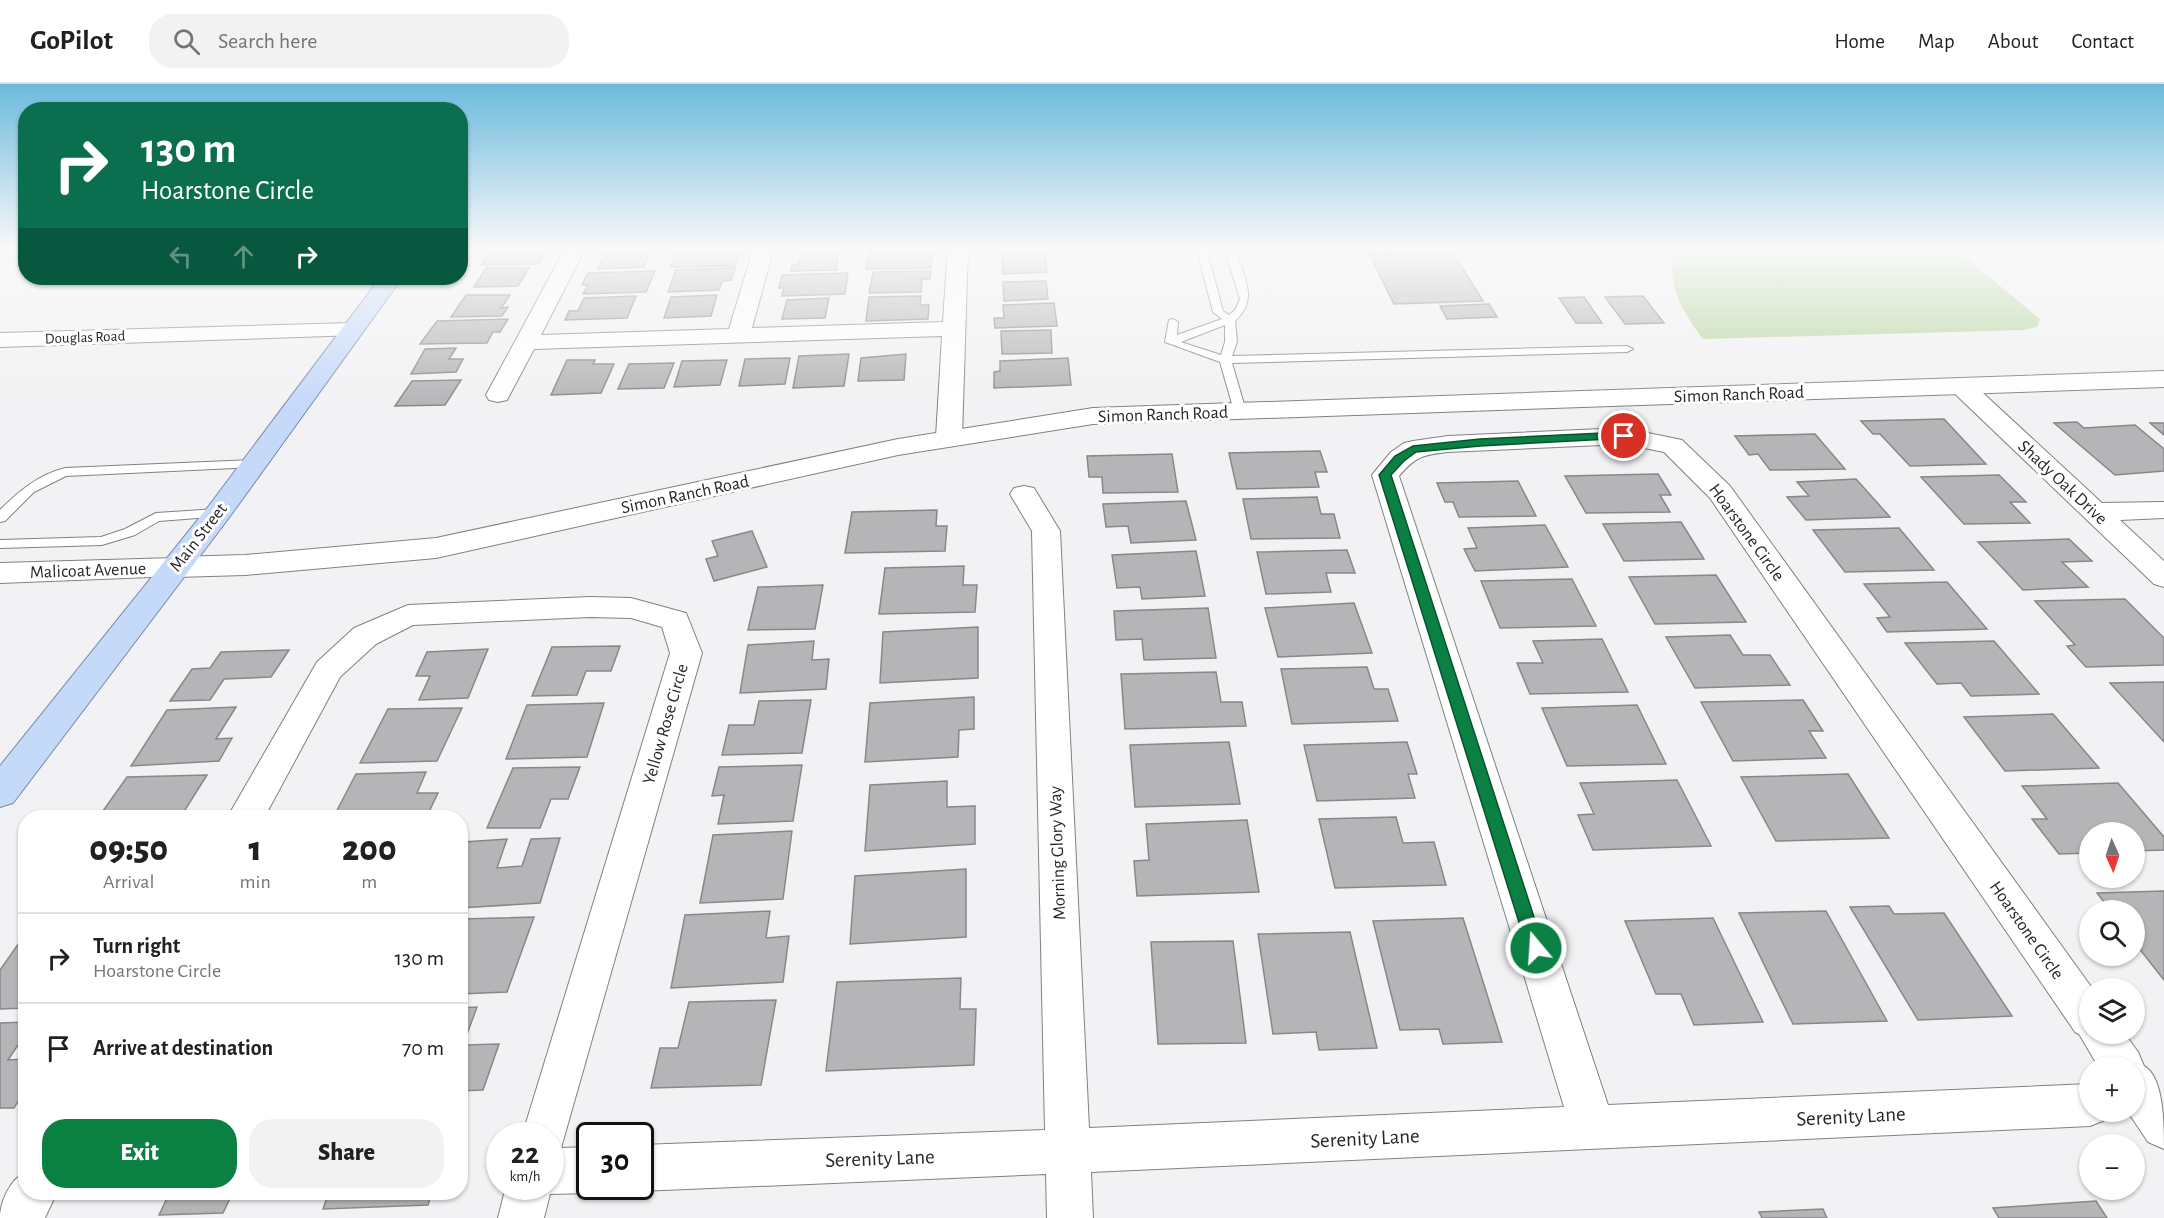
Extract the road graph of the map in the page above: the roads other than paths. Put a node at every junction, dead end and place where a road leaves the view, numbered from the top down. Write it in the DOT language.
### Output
graph roads {
  1 [pos="374,300"];
  2 [pos="548,300"];
  3 [pos="749,300"];
  4 [pos="955,300"];
  5 [pos="1215,300"];
  6 [pos="1245,300"];
  7 [pos="1230,320"];
  8 [pos="1173,322"];
  9 [pos="954,329"];
  10 [pos="350,330"];
  11 [pos="738,336"];
  12 [pos="0,340"];
  13 [pos="526,342"];
  14 [pos="1171,342"];
  15 [pos="1627,349"];
  16 [pos="1225,360"];
  17 [pos="2164,379"];
  18 [pos="1961,386"];
  19 [pos="498,395"];
  20 [pos="1240,411"];
  21 [pos="949,437"];
  22 [pos="253,464"];
  23 [pos="1024,494"];
  24 [pos="2164,510"];
  25 [pos="2095,512"];
  26 [pos="218,513"];
  27 [pos="0,518"];
  28 [pos="0,544"];
  29 [pos="176,567"];
  30 [pos="0,573"];
  31 [pos="2164,577"];
  32 [pos="0,793"];
  33 [pos="249,810"];
  34 [pos="2079,1003"];
  35 [pos="2079,1106"];
  36 [pos="548,1122"];
  37 [pos="1593,1128"];
  38 [pos="1068,1151"];
  39 [pos="654,1167"];
  40 [pos="29,1200"];
  41 [pos="526,1200"];
  42 [pos="19,1218"];
  43 [pos="520,1218"];
  44 [pos="1070,1218"];
  1 -- 10 [label="main road, Main Street"];
  2 -- 13 [label="street"];
  3 -- 11 [label="street"];
  4 -- 9 [label="street"];
  5 -- 7 [label="lane"];
  6 -- 7 [label="lane"];
  7 -- 14 [label="lane"];
  7 -- 16 [label="lane"];
  8 -- 14 [label="lane"];
  9 -- 11 [label="street"];
  9 -- 21 [label="street"];
  10 -- 12 [label="street, Douglas Road"];
  10 -- 22 [label="main road, Main Street"];
  11 -- 13 [label="street"];
  13 -- 19 [label="street"];
  14 -- 16 [label="lane"];
  15 -- 16 [label="lane"];
  16 -- 20 [label="lane"];
  17 -- 18 [label="street, Simon Ranch Road"];
  18 -- 20 [label="street, Simon Ranch Road"];
  18 -- 25 [label="street, Shady Oak Drive"];
  20 -- 21 [label="street, Simon Ranch Road"];
  21 -- 29 [label="street, Simon Ranch Road"];
  22 -- 26 [label="main road, Main Street"];
  22 -- 27 [label="lane"];
  23 -- 38 [label="street, Morning Glory Way"];
  24 -- 25 [label="street"];
  25 -- 31 [label="street, Shady Oak Drive"];
  26 -- 28 [label="lane"];
  26 -- 29 [label="main road, Main Street"];
  29 -- 30 [label="street, Malicoat Avenue"];
  29 -- 32 [label="main road, Main Street"];
  33 -- 36 [label="street, Yellow Rose Circle"];
  34 -- 37 [label="street, Hoarstone Circle"];
  35 -- 37 [label="street, Serenity Lane"];
  37 -- 38 [label="street, Serenity Lane"];
  38 -- 39 [label="street, Serenity Lane"];
  38 -- 44 [label="street, Morning Glory Way"];
  40 -- 42 [label="street"];
  41 -- 43 [label="street"];
}
